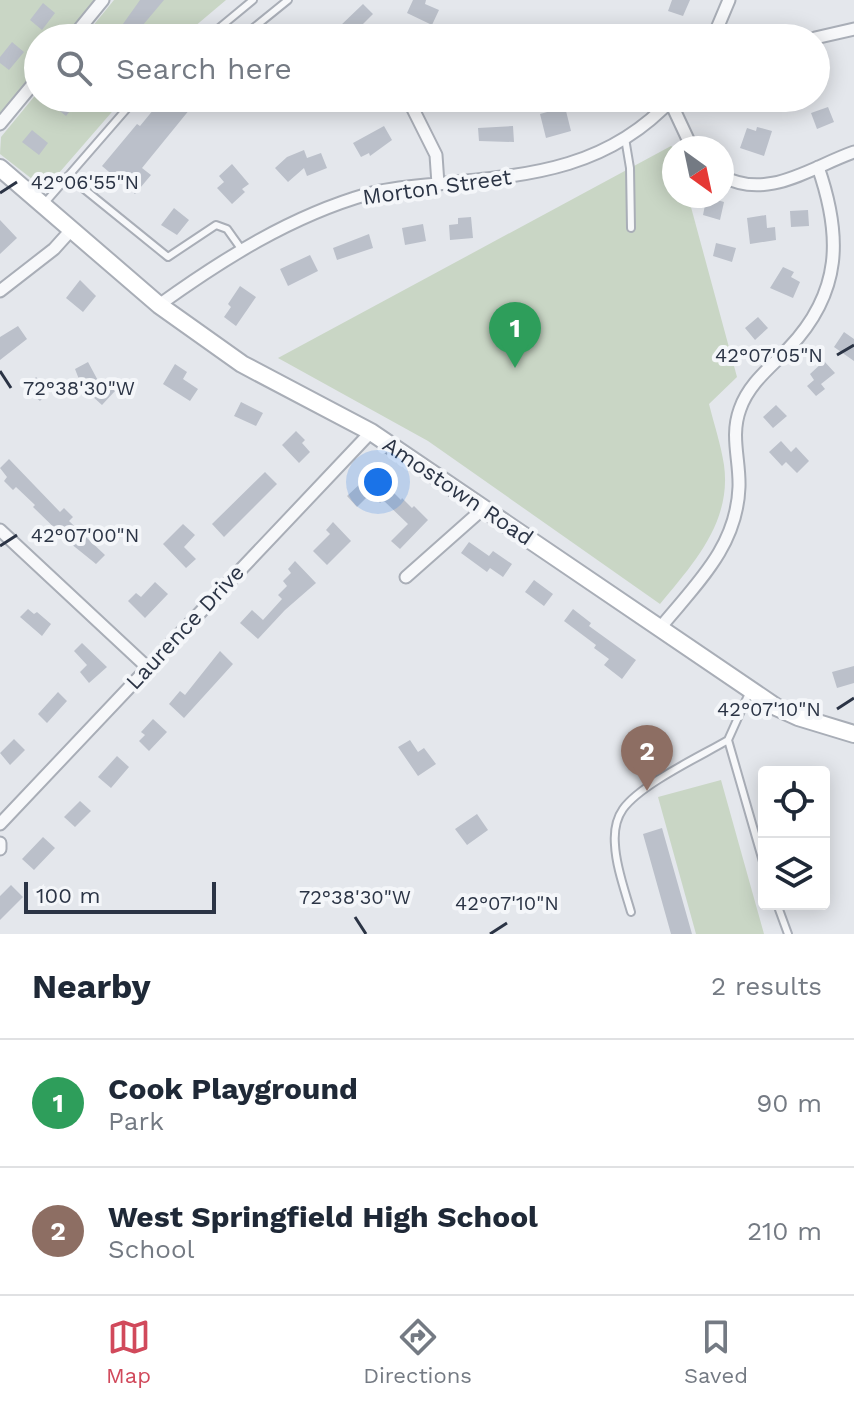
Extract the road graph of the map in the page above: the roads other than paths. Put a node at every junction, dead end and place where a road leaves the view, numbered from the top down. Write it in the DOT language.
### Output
graph roads {
  1 [pos="103,0"];
  2 [pos="253,0"];
  3 [pos="288,0"];
  4 [pos="729,0"];
  5 [pos="83,24"];
  6 [pos="224,24"];
  7 [pos="258,24"];
  8 [pos="719,24"];
  9 [pos="854,29"];
  10 [pos="830,35"];
  11 [pos="24,95"];
  12 [pos="124,112"];
  13 [pos="414,112"];
  14 [pos="657,112"];
  15 [pos="677,112"];
  16 [pos="0,124"];
  17 [pos="687,136"];
  18 [pos="625,138"];
  19 [pos="854,152"];
  20 [pos="818,167"];
  21 [pos="0,168"];
  22 [pos="68,176"];
  23 [pos="734,181"];
  24 [pos="438,184"];
  25 [pos="43,205"];
  26 [pos="631,228"];
  27 [pos="72,229"];
  28 [pos="242,250"];
  29 [pos="0,291"];
  30 [pos="159,305"];
  31 [pos="371,432"];
  32 [pos="484,508"];
  33 [pos="0,530"];
  34 [pos="406,577"];
  35 [pos="660,628"];
  36 [pos="147,667"];
  37 [pos="750,691"];
  38 [pos="854,734"];
  39 [pos="728,740"];
  40 [pos="0,824"];
  41 [pos="0,843"];
  42 [pos="758,844"];
  43 [pos="0,849"];
  44 [pos="779,910"];
  45 [pos="631,912"];
  46 [pos="788,934"];
  1 -- 5 [label="street"];
  2 -- 6 [label="lane"];
  3 -- 7 [label="lane"];
  4 -- 8 [label="street"];
  9 -- 10 [label="street"];
  11 -- 16 [label="street"];
  12 -- 22 [label="lane"];
  13 -- 24 [label="street"];
  14 -- 18 [label="street, Morton Street"];
  15 -- 17 [label="street"];
  18 -- 24 [label="street, Morton Street"];
  18 -- 26 [label="lane"];
  19 -- 20 [label="street"];
  20 -- 23 [label="street"];
  20 -- 35 [label="street"];
  21 -- 25 [label="street, Amostown Road"];
  22 -- 25 [label="lane"];
  22 -- 28 [label="lane"];
  24 -- 28 [label="street, Morton Street"];
  25 -- 27 [label="street, Amostown Road"];
  27 -- 29 [label="street"];
  27 -- 30 [label="street, Amostown Road"];
  28 -- 30 [label="street, Morton Street"];
  30 -- 31 [label="street, Amostown Road"];
  31 -- 32 [label="street, Amostown Road"];
  31 -- 36 [label="street, Laurence Drive"];
  32 -- 34 [label="street"];
  32 -- 35 [label="street, Amostown Road"];
  33 -- 36 [label="street"];
  35 -- 37 [label="street, Amostown Road"];
  36 -- 40 [label="street, Laurence Drive"];
  37 -- 38 [label="street, Amostown Road"];
  37 -- 39 [label="lane"];
  39 -- 42 [label="lane"];
  39 -- 45 [label="lane"];
  41 -- 43 [label="street"];
  44 -- 46 [label="lane"];
}
